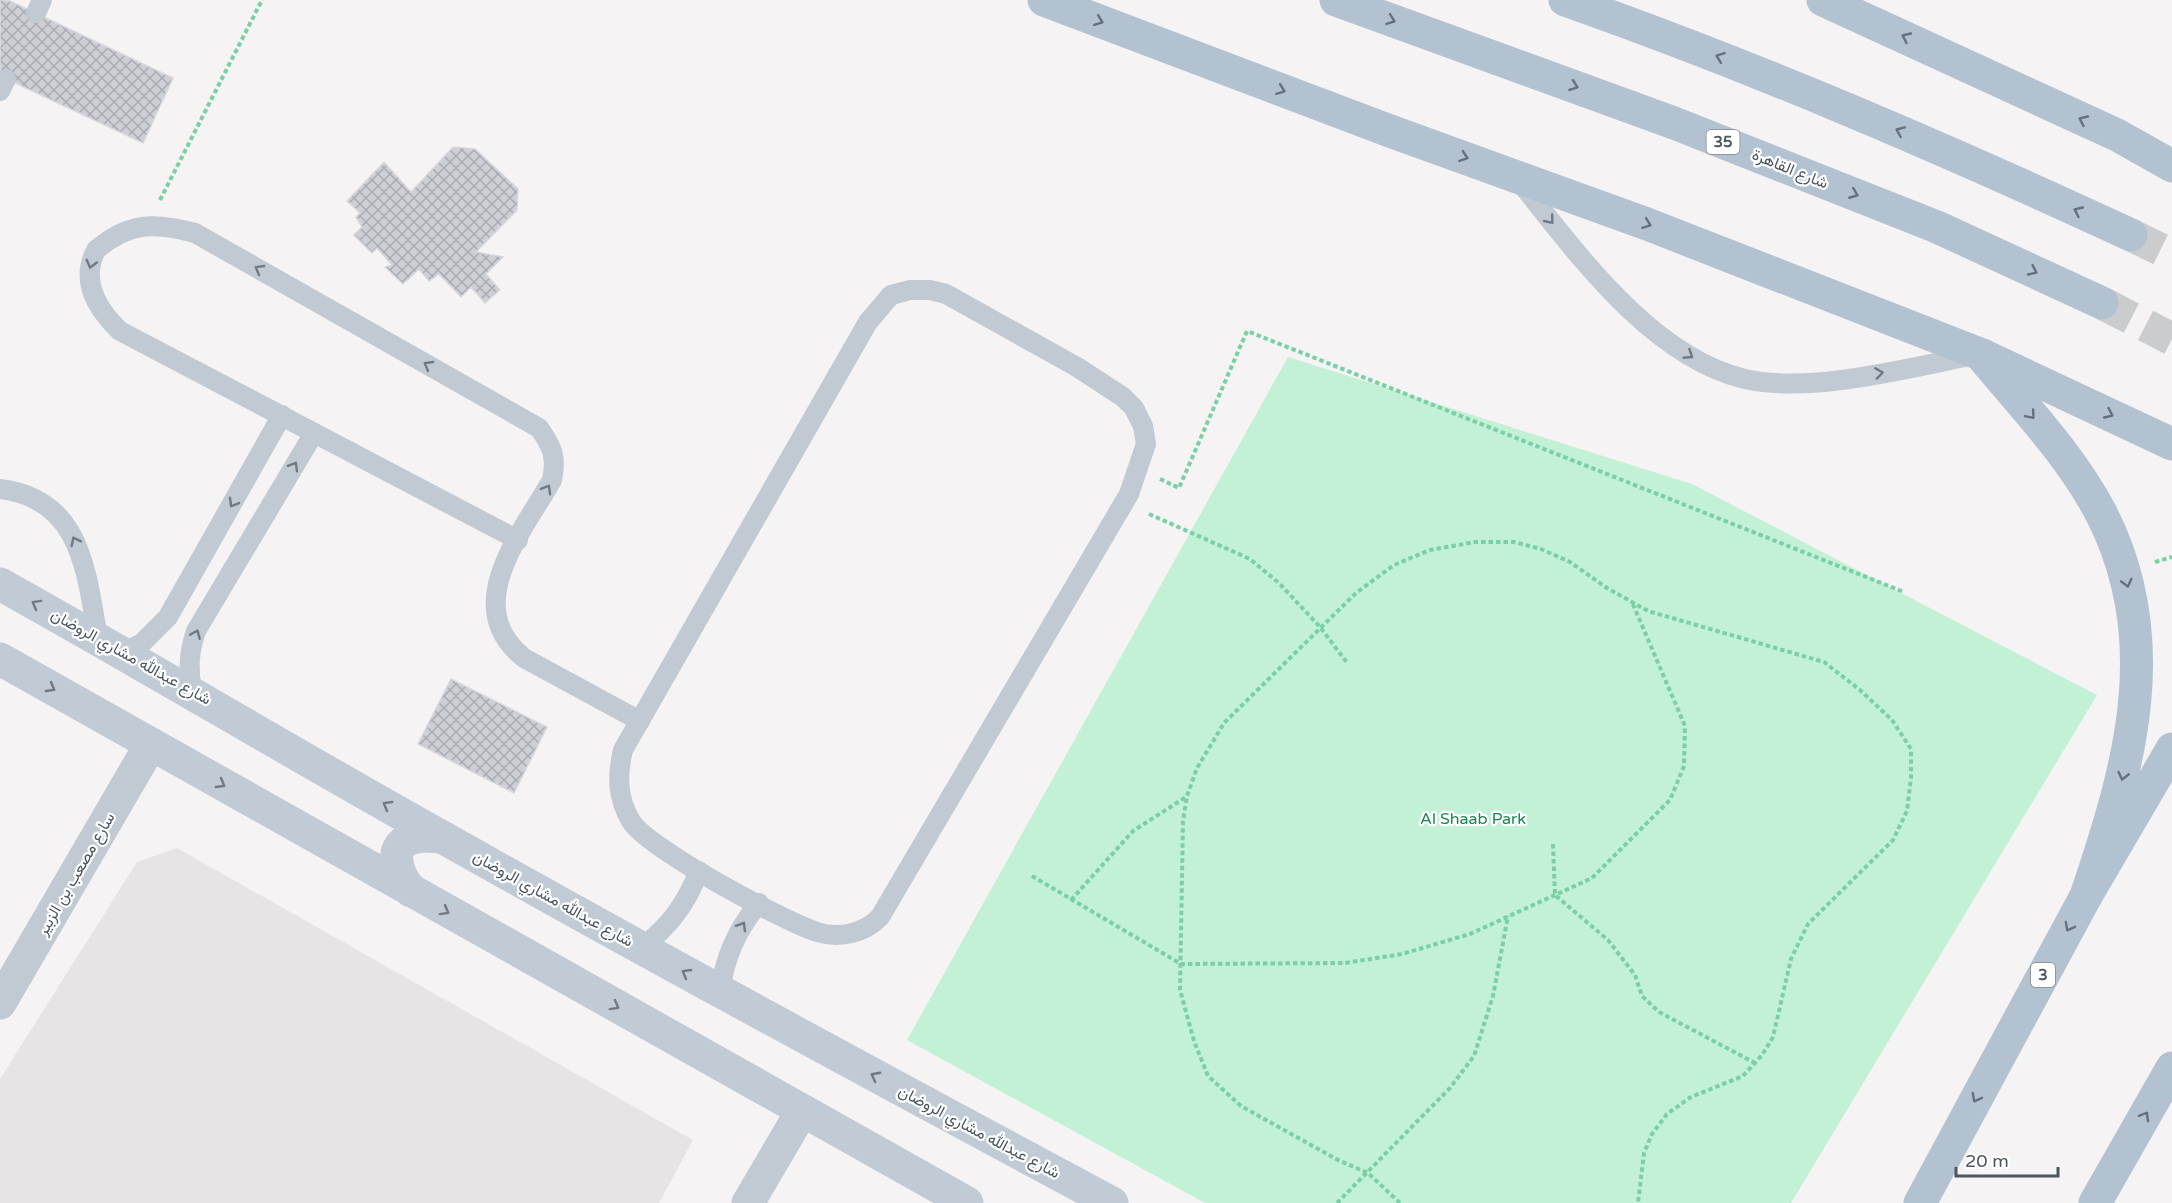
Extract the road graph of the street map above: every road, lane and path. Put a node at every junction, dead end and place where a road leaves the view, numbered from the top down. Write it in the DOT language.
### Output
graph roads {
  1 [pos="262,0"];
  2 [pos="1044,0"];
  3 [pos="1336,0"];
  4 [pos="1565,0"];
  5 [pos="1823,0"];
  6 [pos="2117,135"];
  7 [pos="2172,144"];
  8 [pos="2172,166"];
  9 [pos="1514,174"];
  10 [pos="147,225"];
  11 [pos="2131,235"];
  12 [pos="2102,303"];
  13 [pos="1980,354"];
  14 [pos="282,415"];
  15 [pos="314,433"];
  16 [pos="2172,444"];
  17 [pos="1138,468"];
  18 [pos="0,489"];
  19 [pos="1124,503"];
  20 [pos="518,540"];
  21 [pos="0,584"];
  22 [pos="1904,592"];
  23 [pos="1631,602"];
  24 [pos="1320,627"];
  25 [pos="110,645"];
  26 [pos="0,659"];
  27 [pos="1348,664"];
  28 [pos="192,691"];
  29 [pos="640,721"];
  30 [pos="151,744"];
  31 [pos="2172,749"];
  32 [pos="1187,796"];
  33 [pos="441,837"];
  34 [pos="1553,844"];
  35 [pos="699,871"];
  36 [pos="1032,876"];
  37 [pos="411,891"];
  38 [pos="1555,895"];
  39 [pos="2086,896"];
  40 [pos="1071,900"];
  41 [pos="759,903"];
  42 [pos="1508,916"];
  43 [pos="641,948"];
  44 [pos="1181,964"];
  45 [pos="720,992"];
  46 [pos="0,1003"];
  47 [pos="1755,1063"];
  48 [pos="2172,1068"];
  49 [pos="802,1111"];
  50 [pos="1368,1173"];
  51 [pos="748,1203"];
  52 [pos="967,1203"];
  53 [pos="1112,1203"];
  54 [pos="1337,1203"];
  55 [pos="1400,1203"];
  56 [pos="1638,1203"];
  57 [pos="1920,1203"];
  58 [pos="2095,1203"];
  1 -- 10 [label="path"];
  2 -- 9 [label="main road, one-way"];
  3 -- 12 [label="main road, شارع القاهرة / 35, one-way"];
  11 -- 4 [label="main road, one-way"];
  6 -- 5 [label="main road, one-way"];
  6 -- 7 [label="main road"];
  6 -- 8 [label="main road"];
  9 -- 13 [label="main road, one-way"];
  9 -- 13 [label="lane, one-way"];
  10 -- 14 [label="lane, one-way"];
  20 -- 10 [label="lane, one-way"];
  13 -- 16 [label="main road, one-way"];
  13 -- 39 [label="main road, one-way"];
  14 -- 15 [label="lane"];
  14 -- 25 [label="lane, one-way"];
  15 -- 20 [label="lane"];
  28 -- 15 [label="lane, one-way"];
  17 -- 19 [label="lane"];
  17 -- 22 [label="path"];
  17 -- 29 [label="lane"];
  25 -- 18 [label="lane, one-way"];
  19 -- 24 [label="path"];
  19 -- 41 [label="lane"];
  20 -- 29 [label="lane"];
  25 -- 21 [label="street, شارع عبدالله مشاري الروضان, one-way"];
  23 -- 24 [label="path"];
  23 -- 38 [label="path"];
  23 -- 47 [label="path"];
  24 -- 27 [label="path"];
  24 -- 32 [label="path"];
  25 -- 28 [label="street, شارع عبدالله مشاري الروضان"];
  26 -- 30 [label="street, one-way"];
  33 -- 28 [label="street, شارع عبدالله مشاري الروضان, one-way"];
  29 -- 35 [label="lane"];
  30 -- 37 [label="street, one-way"];
  30 -- 46 [label="street, سارع مصعب بن الزبير"];
  31 -- 39 [label="main road, 3"];
  32 -- 40 [label="path"];
  32 -- 44 [label="path"];
  33 -- 37 [label="street"];
  33 -- 43 [label="street, شارع عبدالله مشاري الروضان"];
  34 -- 38 [label="path"];
  35 -- 41 [label="lane"];
  35 -- 43 [label="lane"];
  36 -- 40 [label="path"];
  37 -- 49 [label="street, one-way"];
  38 -- 42 [label="path"];
  38 -- 47 [label="path"];
  39 -- 57 [label="main road, 3, one-way"];
  40 -- 44 [label="path"];
  45 -- 41 [label="lane, one-way"];
  42 -- 44 [label="path"];
  42 -- 50 [label="path"];
  45 -- 43 [label="street, شارع عبدالله مشاري الروضان, one-way"];
  44 -- 50 [label="path"];
  53 -- 45 [label="street, شارع عبدالله مشاري الروضان, one-way"];
  47 -- 56 [label="path"];
  58 -- 48 [label="main road, one-way"];
  49 -- 51 [label="street"];
  49 -- 52 [label="street"];
  50 -- 54 [label="path"];
  50 -- 55 [label="path"];
}
